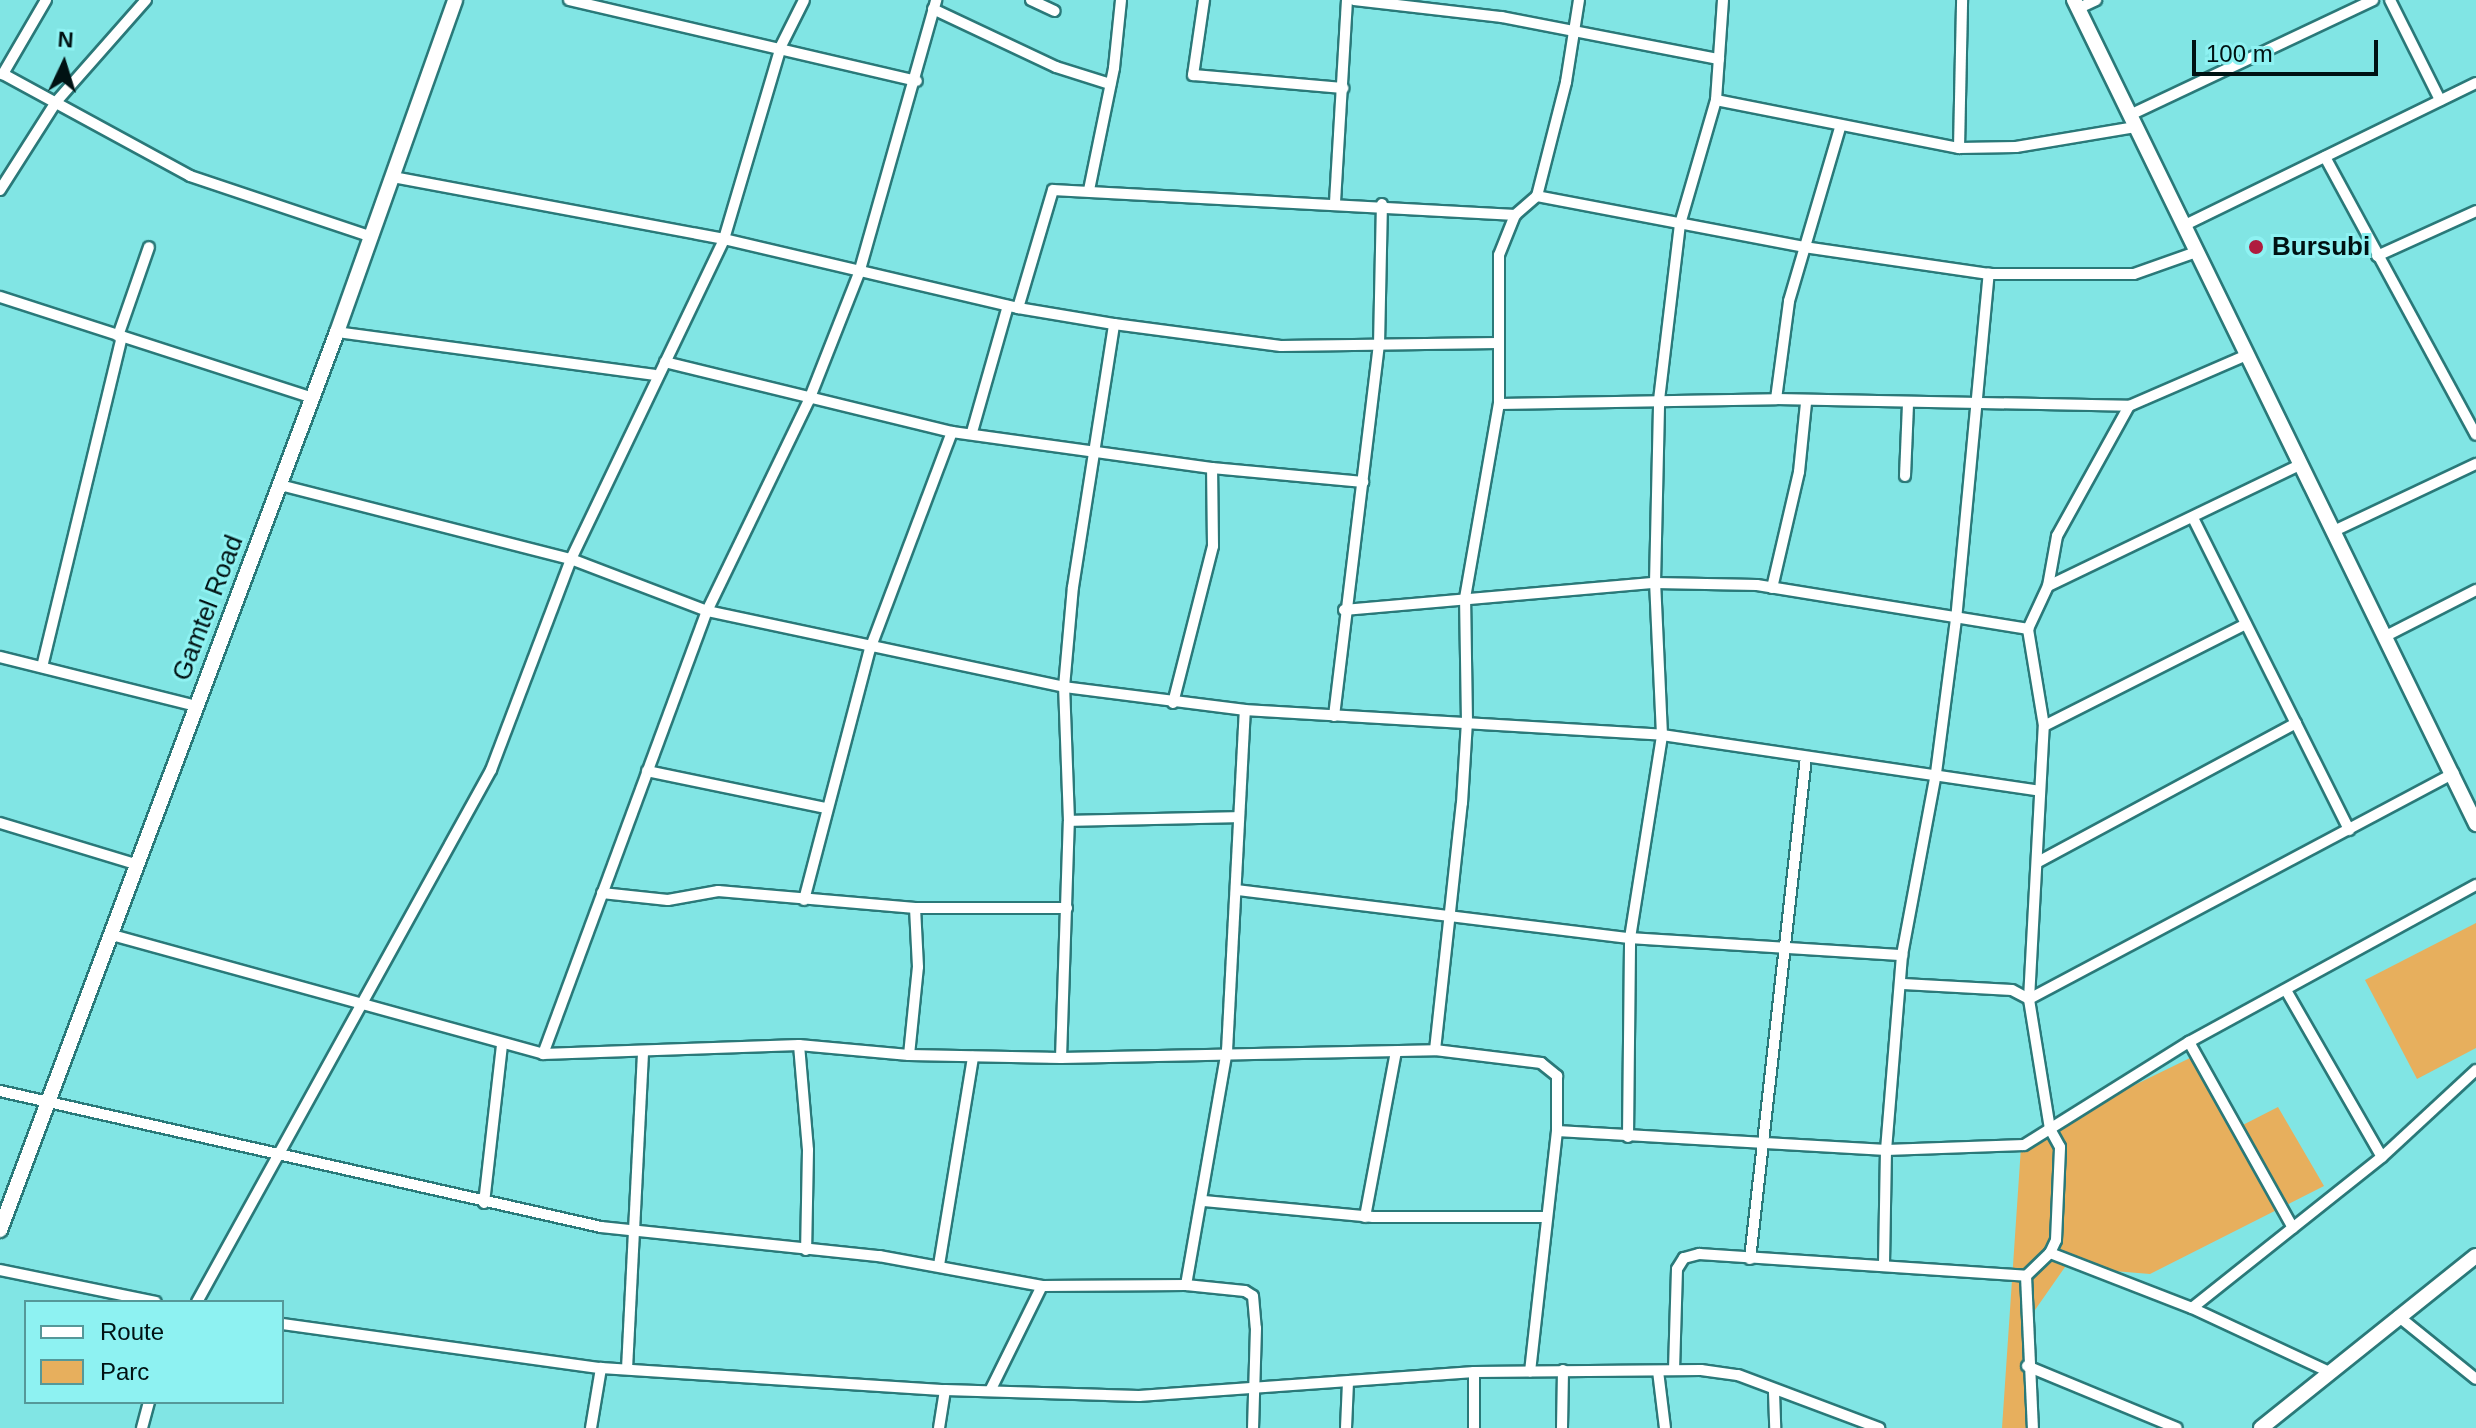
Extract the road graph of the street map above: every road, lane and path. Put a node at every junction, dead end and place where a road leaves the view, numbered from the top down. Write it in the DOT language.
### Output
graph roads {
  1 [pos="46,0"];
  2 [pos="146,0"];
  3 [pos="455,0"];
  4 [pos="569,0"];
  5 [pos="804,0"];
  6 [pos="1031,0"];
  7 [pos="1121,0"];
  8 [pos="1204,0"];
  9 [pos="1347,0"];
  10 [pos="1354,0"];
  11 [pos="1579,0"];
  12 [pos="1723,0"];
  13 [pos="1962,0"];
  14 [pos="2096,0"];
  15 [pos="2373,0"];
  16 [pos="2390,0"];
  17 [pos="2076,4"];
  18 [pos="935,5"];
  19 [pos="1055,11"];
  20 [pos="1572,32"];
  21 [pos="781,46"];
  22 [pos="1719,59"];
  23 [pos="917,81"];
  24 [pos="2476,83"];
  25 [pos="1110,84"];
  26 [pos="1343,88"];
  27 [pos="1716,100"];
  28 [pos="2440,100"];
  29 [pos="56,102"];
  30 [pos="2132,121"];
  31 [pos="1840,128"];
  32 [pos="1959,148"];
  33 [pos="2325,157"];
  34 [pos="393,177"];
  35 [pos="0,190"];
  36 [pos="1089,190"];
  37 [pos="1537,196"];
  38 [pos="1335,202"];
  39 [pos="1382,204"];
  40 [pos="2476,211"];
  41 [pos="1515,215"];
  42 [pos="1680,224"];
  43 [pos="2183,226"];
  44 [pos="372,237"];
  45 [pos="724,239"];
  46 [pos="149,247"];
  47 [pos="1804,247"];
  48 [pos="2196,252"];
  49 [pos="2377,256"];
  50 [pos="859,273"];
  51 [pos="1989,274"];
  52 [pos="0,297"];
  53 [pos="1013,307"];
  54 [pos="1114,324"];
  55 [pos="337,332"];
  56 [pos="120,336"];
  57 [pos="1498,343"];
  58 [pos="1379,345"];
  59 [pos="2247,355"];
  60 [pos="665,362"];
  61 [pos="654,375"];
  62 [pos="312,398"];
  63 [pos="1776,399"];
  64 [pos="809,400"];
  65 [pos="1659,400"];
  66 [pos="1806,403"];
  67 [pos="1977,403"];
  68 [pos="1499,404"];
  69 [pos="1908,405"];
  70 [pos="2129,406"];
  71 [pos="952,432"];
  72 [pos="972,432"];
  73 [pos="2476,435"];
  74 [pos="1093,450"];
  75 [pos="2301,464"];
  76 [pos="2476,464"];
  77 [pos="1212,468"];
  78 [pos="1905,476"];
  79 [pos="1363,482"];
  80 [pos="280,485"];
  81 [pos="2193,518"];
  82 [pos="2334,531"];
  83 [pos="571,559"];
  84 [pos="1655,583"];
  85 [pos="2048,586"];
  86 [pos="1772,588"];
  87 [pos="2476,590"];
  88 [pos="1465,598"];
  89 [pos="1344,610"];
  90 [pos="707,611"];
  91 [pos="1956,620"];
  92 [pos="2246,624"];
  93 [pos="2028,629"];
  94 [pos="2386,636"];
  95 [pos="870,649"];
  96 [pos="0,657"];
  97 [pos="42,667"];
  98 [pos="1064,687"];
  99 [pos="1173,703"];
  100 [pos="197,706"];
  101 [pos="1245,710"];
  102 [pos="1334,716"];
  103 [pos="1467,722"];
  104 [pos="2296,723"];
  105 [pos="2044,726"];
  106 [pos="1662,735"];
  107 [pos="1806,757"];
  108 [pos="647,771"];
  109 [pos="1936,773"];
  110 [pos="2454,773"];
  111 [pos="2039,791"];
  112 [pos="826,808"];
  113 [pos="1239,817"];
  114 [pos="1069,821"];
  115 [pos="0,823"];
  116 [pos="2476,824"];
  117 [pos="2349,830"];
  118 [pos="2038,862"];
  119 [pos="138,865"];
  120 [pos="2476,885"];
  121 [pos="1237,890"];
  122 [pos="602,893"];
  123 [pos="804,900"];
  124 [pos="915,908"];
  125 [pos="1067,908"];
  126 [pos="1447,915"];
  127 [pos="112,935"];
  128 [pos="1630,938"];
  129 [pos="1785,948"];
  130 [pos="1902,955"];
  131 [pos="1903,984"];
  132 [pos="2287,992"];
  133 [pos="2029,999"];
  134 [pos="357,1005"];
  135 [pos="2189,1042"];
  136 [pos="502,1045"];
  137 [pos="799,1045"];
  138 [pos="1435,1050"];
  139 [pos="1227,1051"];
  140 [pos="1396,1052"];
  141 [pos="543,1054"];
  142 [pos="643,1054"];
  143 [pos="909,1055"];
  144 [pos="973,1057"];
  145 [pos="1061,1058"];
  146 [pos="2476,1070"];
  147 [pos="0,1091"];
  148 [pos="48,1103"];
  149 [pos="2050,1129"];
  150 [pos="1557,1131"];
  151 [pos="1628,1137"];
  152 [pos="1767,1142"];
  153 [pos="1886,1150"];
  154 [pos="280,1155"];
  155 [pos="2382,1157"];
  156 [pos="1204,1201"];
  157 [pos="484,1203"];
  158 [pos="1365,1217"];
  159 [pos="1544,1217"];
  160 [pos="2293,1228"];
  161 [pos="0,1230"];
  162 [pos="635,1230"];
  163 [pos="806,1250"];
  164 [pos="2050,1253"];
  165 [pos="2476,1256"];
  166 [pos="1750,1259"];
  167 [pos="1884,1264"];
  168 [pos="939,1265"];
  169 [pos="0,1270"];
  170 [pos="2026,1276"];
  171 [pos="1186,1285"];
  172 [pos="1042,1286"];
  173 [pos="146,1300"];
  174 [pos="198,1300"];
  175 [pos="2192,1308"];
  176 [pos="2398,1316"];
  177 [pos="284,1324"];
  178 [pos="2027,1366"];
  179 [pos="601,1368"];
  180 [pos="627,1369"];
  181 [pos="1563,1370"];
  182 [pos="1674,1370"];
  183 [pos="1530,1371"];
  184 [pos="1658,1371"];
  185 [pos="1474,1372"];
  186 [pos="2329,1372"];
  187 [pos="2476,1379"];
  188 [pos="1348,1383"];
  189 [pos="1255,1389"];
  190 [pos="945,1390"];
  191 [pos="990,1391"];
  192 [pos="1774,1392"];
  193 [pos="148,1404"];
  194 [pos="142,1428"];
  195 [pos="591,1428"];
  196 [pos="939,1428"];
  197 [pos="1253,1428"];
  198 [pos="1346,1428"];
  199 [pos="1474,1428"];
  200 [pos="1562,1428"];
  201 [pos="1665,1428"];
  202 [pos="1775,1428"];
  203 [pos="1879,1428"];
  204 [pos="2033,1428"];
  205 [pos="2177,1428"];
  206 [pos="2261,1428"];
  1 -- 29 [label="street"];
  2 -- 29 [label="street"];
  3 -- 34 [label="street, Gamtel Road"];
  4 -- 21 [label="street"];
  5 -- 21 [label="street"];
  6 -- 19 [label="street"];
  7 -- 25 [label="street"];
  8 -- 26 [label="street"];
  9 -- 26 [label="street"];
  10 -- 20 [label="street"];
  11 -- 20 [label="street"];
  12 -- 22 [label="street"];
  13 -- 32 [label="street"];
  14 -- 17 [label="street"];
  15 -- 30 [label="street"];
  16 -- 28 [label="street"];
  17 -- 30 [label="street"];
  18 -- 23 [label="street"];
  18 -- 25 [label="street"];
  20 -- 22 [label="street"];
  20 -- 37 [label="street"];
  21 -- 23 [label="street"];
  21 -- 45 [label="street"];
  22 -- 27 [label="street"];
  23 -- 50 [label="street"];
  24 -- 28 [label="street"];
  25 -- 36 [label="street"];
  26 -- 38 [label="street"];
  27 -- 31 [label="street"];
  27 -- 42 [label="street"];
  28 -- 33 [label="street"];
  29 -- 35 [label="street"];
  29 -- 44 [label="street"];
  30 -- 32 [label="street"];
  30 -- 43 [label="street"];
  31 -- 32 [label="street"];
  31 -- 47 [label="street"];
  33 -- 43 [label="street"];
  33 -- 49 [label="street"];
  34 -- 44 [label="street, Gamtel Road"];
  34 -- 45 [label="street"];
  36 -- 38 [label="street"];
  36 -- 53 [label="street"];
  37 -- 41 [label="street"];
  37 -- 42 [label="street"];
  38 -- 39 [label="street"];
  39 -- 41 [label="street"];
  39 -- 58 [label="street"];
  40 -- 49 [label="street"];
  41 -- 57 [label="street"];
  42 -- 47 [label="street"];
  42 -- 65 [label="street"];
  43 -- 48 [label="street"];
  44 -- 55 [label="street, Gamtel Road"];
  45 -- 50 [label="street"];
  45 -- 60 [label="street"];
  46 -- 56 [label="street"];
  47 -- 51 [label="street"];
  47 -- 63 [label="street"];
  48 -- 51 [label="street"];
  48 -- 59 [label="street"];
  49 -- 73 [label="street"];
  50 -- 53 [label="street"];
  50 -- 64 [label="street"];
  51 -- 67 [label="street"];
  52 -- 56 [label="street"];
  53 -- 54 [label="street"];
  53 -- 72 [label="street"];
  54 -- 58 [label="street"];
  54 -- 74 [label="street"];
  55 -- 61 [label="street"];
  55 -- 62 [label="street, Gamtel Road"];
  56 -- 62 [label="street"];
  56 -- 97 [label="street"];
  57 -- 58 [label="street"];
  57 -- 68 [label="street"];
  58 -- 79 [label="street"];
  59 -- 70 [label="street"];
  59 -- 75 [label="street"];
  60 -- 61 [label="street"];
  60 -- 64 [label="street"];
  61 -- 83 [label="street"];
  62 -- 80 [label="street, Gamtel Road"];
  63 -- 65 [label="street"];
  63 -- 66 [label="street"];
  64 -- 71 [label="street"];
  64 -- 90 [label="street"];
  65 -- 68 [label="street"];
  65 -- 84 [label="street"];
  66 -- 69 [label="street"];
  66 -- 86 [label="street"];
  67 -- 69 [label="street"];
  67 -- 70 [label="street"];
  67 -- 91 [label="street"];
  68 -- 88 [label="street"];
  69 -- 78 [label="street"];
  70 -- 85 [label="street"];
  71 -- 72 [label="street"];
  71 -- 95 [label="street"];
  72 -- 74 [label="street"];
  74 -- 77 [label="street"];
  74 -- 98 [label="street"];
  75 -- 81 [label="street"];
  75 -- 82 [label="street"];
  76 -- 82 [label="street"];
  77 -- 79 [label="street"];
  77 -- 99 [label="street"];
  79 -- 89 [label="street"];
  80 -- 83 [label="street"];
  80 -- 100 [label="street, Gamtel Road"];
  81 -- 85 [label="street"];
  81 -- 92 [label="street"];
  82 -- 94 [label="street"];
  83 -- 90 [label="street"];
  83 -- 134 [label="street"];
  84 -- 86 [label="street"];
  84 -- 88 [label="street"];
  84 -- 106 [label="street"];
  85 -- 93 [label="street"];
  86 -- 91 [label="street"];
  87 -- 94 [label="street"];
  88 -- 89 [label="street"];
  88 -- 103 [label="street"];
  89 -- 102 [label="street"];
  90 -- 95 [label="street"];
  90 -- 108 [label="street"];
  91 -- 93 [label="street"];
  91 -- 109 [label="street"];
  92 -- 104 [label="street"];
  92 -- 105 [label="street"];
  93 -- 105 [label="street"];
  94 -- 110 [label="street"];
  95 -- 98 [label="street"];
  95 -- 112 [label="street"];
  96 -- 97 [label="street"];
  97 -- 100 [label="street"];
  98 -- 99 [label="street"];
  98 -- 114 [label="street"];
  99 -- 101 [label="street"];
  100 -- 119 [label="street, Gamtel Road"];
  101 -- 102 [label="street"];
  101 -- 113 [label="street"];
  102 -- 103 [label="street"];
  103 -- 106 [label="street"];
  103 -- 126 [label="street"];
  104 -- 117 [label="street"];
  104 -- 118 [label="street"];
  105 -- 111 [label="street"];
  106 -- 107 [label="street"];
  106 -- 128 [label="street"];
  107 -- 109 [label="street"];
  107 -- 129 [label="street"];
  108 -- 112 [label="street"];
  108 -- 122 [label="street"];
  109 -- 111 [label="street"];
  109 -- 130 [label="street"];
  110 -- 116 [label="street"];
  110 -- 117 [label="street"];
  111 -- 118 [label="street"];
  112 -- 123 [label="street"];
  113 -- 114 [label="street"];
  113 -- 121 [label="street"];
  114 -- 125 [label="street"];
  115 -- 119 [label="street"];
  117 -- 133 [label="street"];
  118 -- 133 [label="street"];
  119 -- 127 [label="street, Gamtel Road"];
  120 -- 132 [label="street"];
  121 -- 126 [label="street"];
  121 -- 139 [label="street"];
  122 -- 123 [label="street"];
  122 -- 141 [label="street"];
  123 -- 124 [label="street"];
  124 -- 125 [label="street"];
  124 -- 143 [label="street"];
  125 -- 145 [label="street"];
  126 -- 128 [label="street"];
  126 -- 138 [label="street"];
  127 -- 134 [label="street"];
  127 -- 148 [label="street, Gamtel Road"];
  128 -- 129 [label="street"];
  128 -- 151 [label="street"];
  129 -- 130 [label="street"];
  129 -- 152 [label="street"];
  130 -- 131 [label="street"];
  131 -- 133 [label="street"];
  131 -- 153 [label="street"];
  132 -- 135 [label="street"];
  132 -- 155 [label="street"];
  133 -- 149 [label="street"];
  134 -- 136 [label="street"];
  134 -- 154 [label="street"];
  135 -- 149 [label="street"];
  135 -- 160 [label="street"];
  136 -- 141 [label="street"];
  136 -- 157 [label="street"];
  137 -- 142 [label="street"];
  137 -- 143 [label="street"];
  137 -- 163 [label="street"];
  138 -- 140 [label="street"];
  138 -- 150 [label="street"];
  139 -- 140 [label="street"];
  139 -- 145 [label="street"];
  139 -- 156 [label="street"];
  140 -- 158 [label="street"];
  141 -- 142 [label="street"];
  142 -- 162 [label="street"];
  143 -- 144 [label="street"];
  144 -- 145 [label="street"];
  144 -- 168 [label="street"];
  146 -- 155 [label="street"];
  147 -- 148 [label="street"];
  148 -- 154 [label="street"];
  148 -- 161 [label="street, Gamtel Road"];
  149 -- 153 [label="street"];
  149 -- 164 [label="street"];
  150 -- 151 [label="street"];
  150 -- 159 [label="street"];
  151 -- 152 [label="street"];
  152 -- 153 [label="street"];
  152 -- 166 [label="street"];
  153 -- 167 [label="street"];
  154 -- 157 [label="street"];
  154 -- 174 [label="street"];
  155 -- 160 [label="street"];
  156 -- 158 [label="street"];
  156 -- 171 [label="street"];
  157 -- 162 [label="street"];
  158 -- 159 [label="street"];
  159 -- 183 [label="street"];
  160 -- 175 [label="street"];
  162 -- 163 [label="street"];
  162 -- 180 [label="street"];
  163 -- 168 [label="street"];
  164 -- 170 [label="street"];
  164 -- 175 [label="street"];
  165 -- 176 [label="street"];
  166 -- 167 [label="street"];
  166 -- 182 [label="street"];
  167 -- 170 [label="street"];
  168 -- 172 [label="street"];
  169 -- 173 [label="street"];
  170 -- 178 [label="street"];
  171 -- 172 [label="street"];
  171 -- 189 [label="street"];
  172 -- 191 [label="street"];
  175 -- 186 [label="street"];
  176 -- 186 [label="street"];
  176 -- 187 [label="street"];
  177 -- 179 [label="street"];
  178 -- 204 [label="street"];
  178 -- 205 [label="street"];
  179 -- 180 [label="street"];
  179 -- 195 [label="street"];
  180 -- 190 [label="street"];
  181 -- 183 [label="street"];
  181 -- 184 [label="street"];
  181 -- 200 [label="street"];
  182 -- 184 [label="street"];
  182 -- 192 [label="street"];
  183 -- 185 [label="street"];
  184 -- 201 [label="street"];
  185 -- 188 [label="street"];
  185 -- 199 [label="street"];
  186 -- 206 [label="street"];
  188 -- 189 [label="street"];
  188 -- 198 [label="street"];
  189 -- 191 [label="street"];
  189 -- 197 [label="street"];
  190 -- 191 [label="street"];
  190 -- 196 [label="street"];
  192 -- 202 [label="street"];
  192 -- 203 [label="street"];
  193 -- 194 [label="street"];
}
